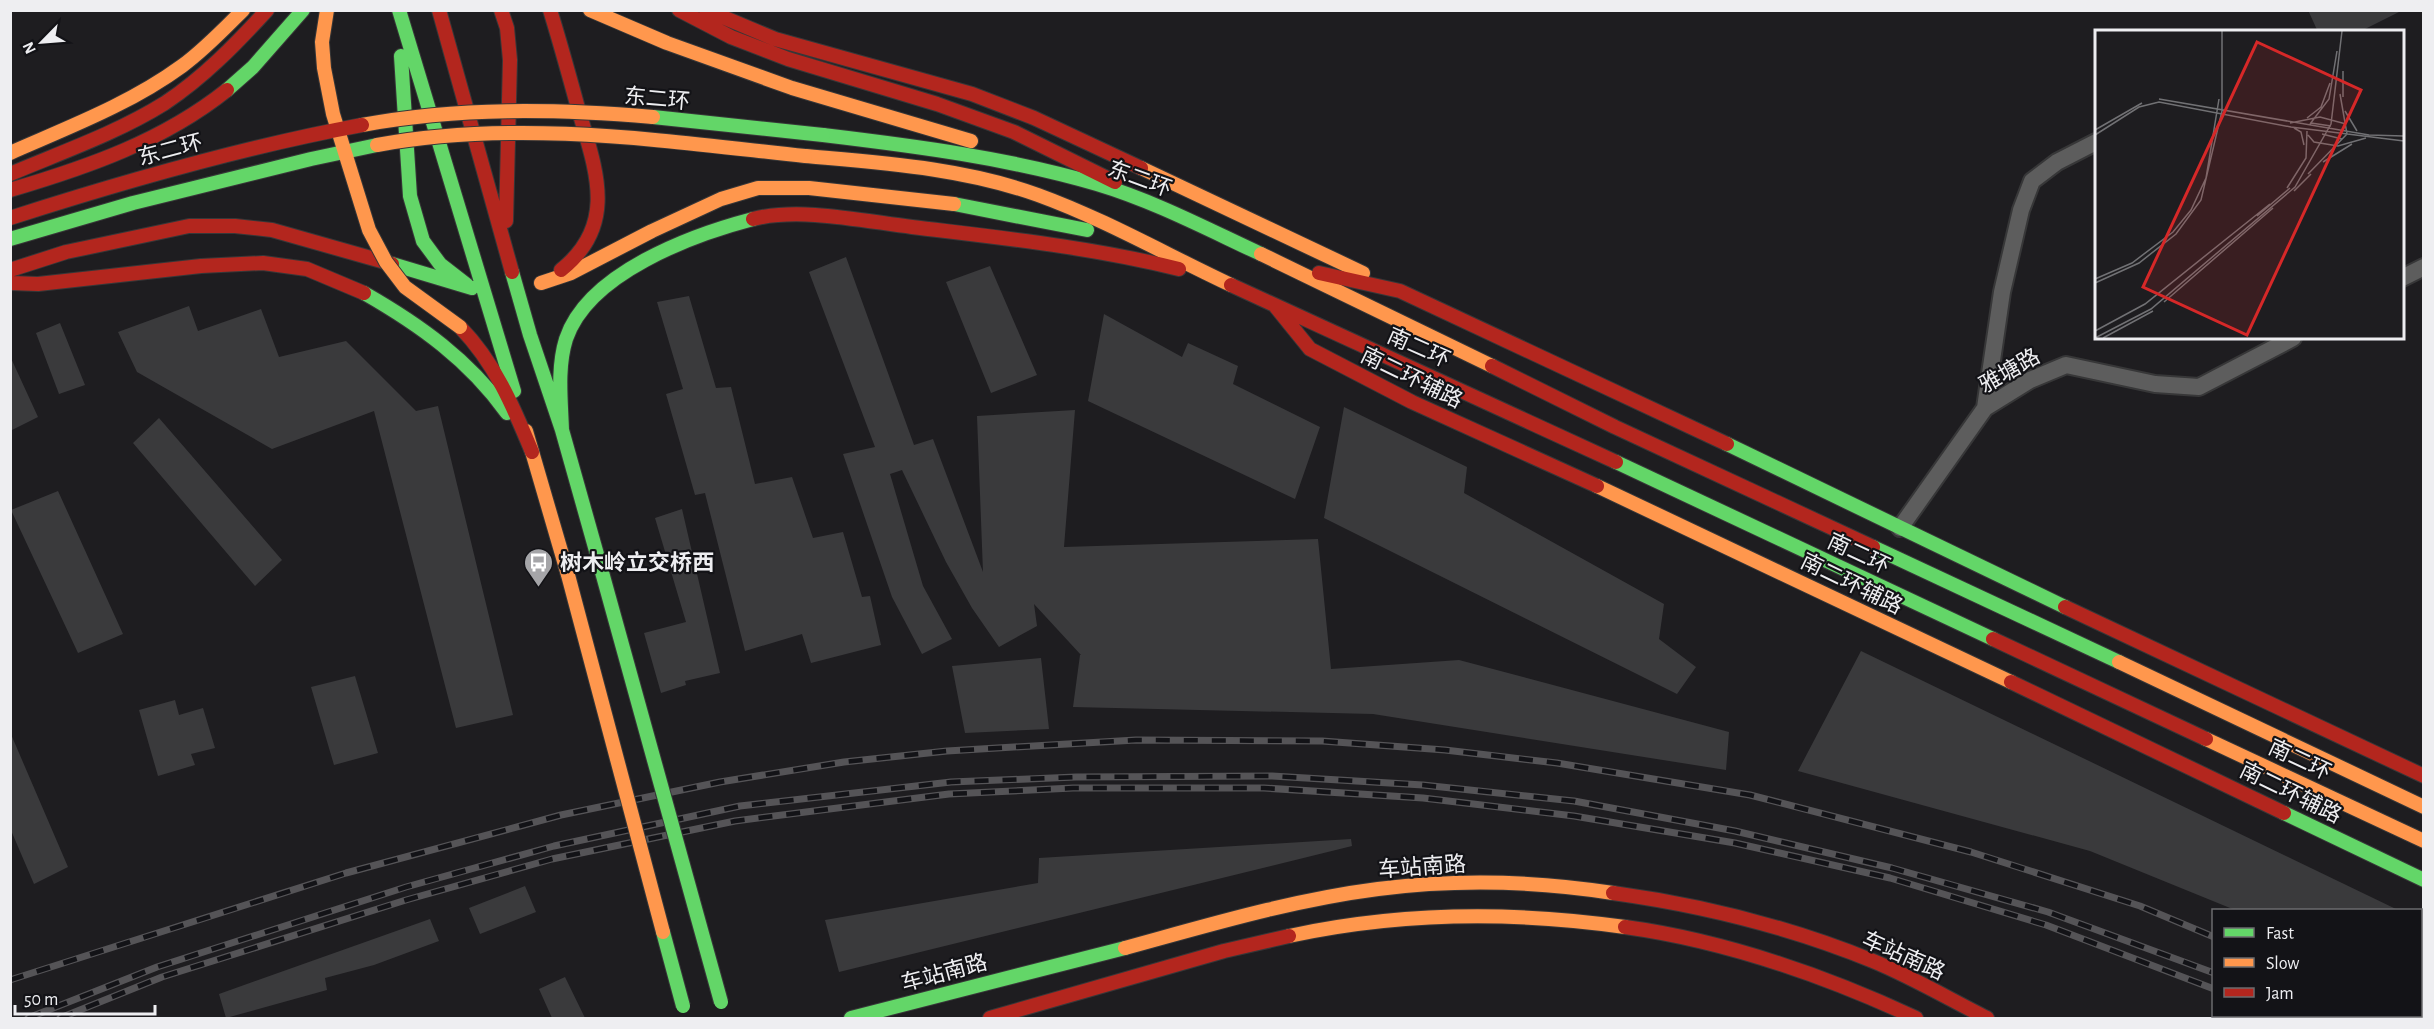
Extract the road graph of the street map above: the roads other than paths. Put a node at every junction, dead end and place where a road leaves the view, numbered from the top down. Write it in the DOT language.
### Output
graph roads {
  1 [pos="243,10"];
  2 [pos="267,10"];
  3 [pos="303,10"];
  4 [pos="327,10"];
  5 [pos="398,10"];
  6 [pos="439,10"];
  7 [pos="501,10"];
  8 [pos="550,10"];
  9 [pos="590,10"];
  10 [pos="679,10"];
  11 [pos="706,10"];
  12 [pos="2095,143"];
  13 [pos="10,153"];
  14 [pos="1046,171"];
  15 [pos="10,174"];
  16 [pos="10,190"];
  17 [pos="1150,202"];
  18 [pos="10,218"];
  19 [pos="10,239"];
  20 [pos="1143,242"];
  21 [pos="506,247"];
  22 [pos="1290,267"];
  23 [pos="2424,267"];
  24 [pos="10,270"];
  25 [pos="2404,277"];
  26 [pos="1225,282"];
  27 [pos="10,283"];
  28 [pos="1400,291"];
  29 [pos="1276,307"];
  30 [pos="2291,339"];
  31 [pos="1985,408"];
  32 [pos="562,430"];
  33 [pos="532,452"];
  34 [pos="1900,528"];
  35 [pos="2424,776"];
  36 [pos="2424,807"];
  37 [pos="2424,841"];
  38 [pos="2424,880"];
  39 [pos="684,1012"];
  40 [pos="725,1018"];
  41 [pos="854,1018"];
  42 [pos="990,1018"];
  43 [pos="1916,1018"];
  44 [pos="1987,1018"];
  1 -- 13 [label="main road"];
  2 -- 15 [label="main road"];
  3 -- 16 [label="main road"];
  4 -- 33 [label="main road, bridge"];
  5 -- 24 [label="main road"];
  5 -- 33 [label="main road"];
  6 -- 21 [label="main road"];
  7 -- 21 [label="main road, bridge"];
  8 -- 20 [label="main road"];
  9 -- 14 [label="main road"];
  10 -- 17 [label="main road"];
  11 -- 28 [label="main road"];
  12 -- 31 [label="street"];
  14 -- 17 [label="main road, 东二环"];
  14 -- 18 [label="main road, 东二环, bridge"];
  17 -- 22 [label="main road, 东二环"];
  19 -- 20 [label="main road, 东二环, bridge"];
  20 -- 26 [label="main road, 东二环"];
  21 -- 32 [label="main road"];
  22 -- 28 [label="main road"];
  22 -- 36 [label="main road, 南二环"];
  23 -- 25 [label="street"];
  26 -- 29 [label="main road, 东二环"];
  26 -- 32 [label="main road"];
  27 -- 33 [label="main road"];
  28 -- 34 [label="main road"];
  29 -- 37 [label="main road, 南二环"];
  29 -- 38 [label="main road, 南二环辅路"];
  30 -- 31 [label="street, 雅塘路"];
  31 -- 34 [label="street, 雅塘路"];
  32 -- 40 [label="main road, bridge"];
  33 -- 39 [label="main road, bridge"];
  34 -- 35 [label="main road"];
  41 -- 44 [label="main road, 车站南路"];
  42 -- 43 [label="main road"];
}
